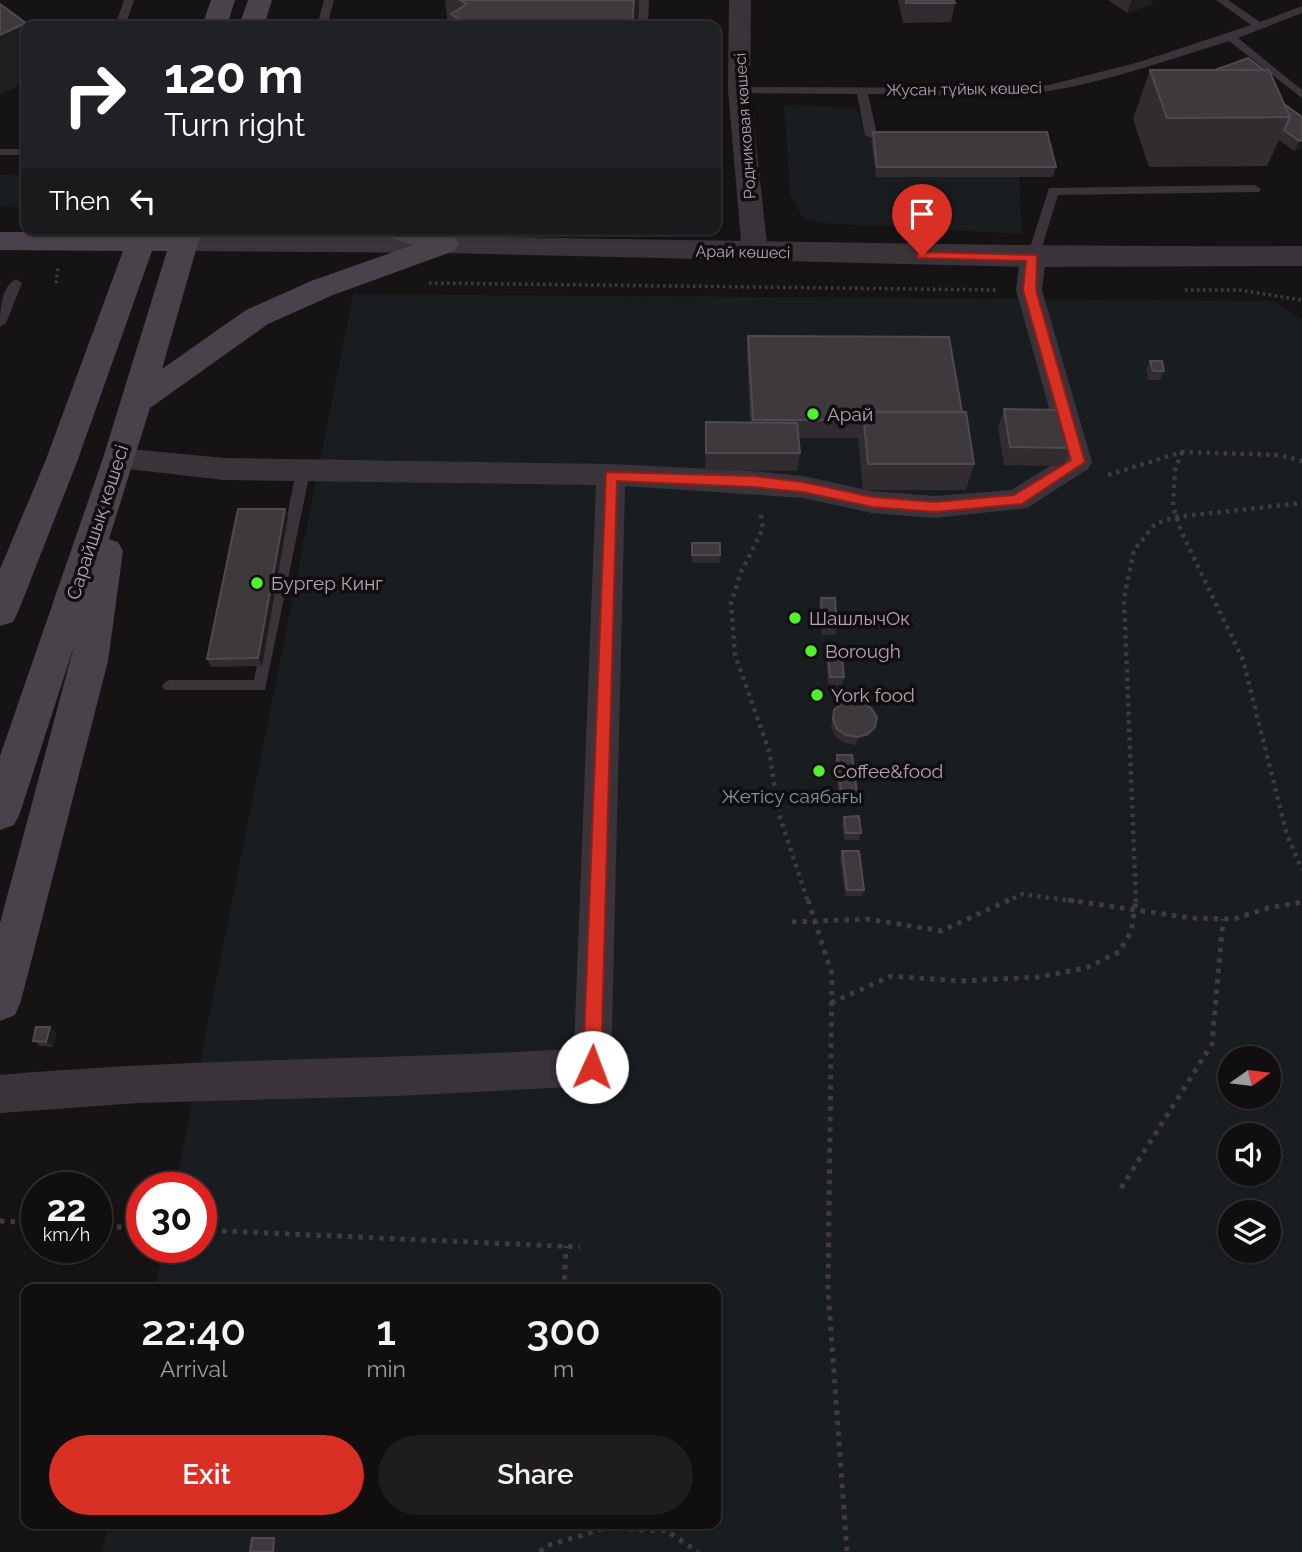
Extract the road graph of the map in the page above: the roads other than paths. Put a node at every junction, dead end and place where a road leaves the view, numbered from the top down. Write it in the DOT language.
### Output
graph roads {
  1 [pos="130,0"];
  2 [pos="223,0"];
  3 [pos="260,0"];
  4 [pos="329,0"];
  5 [pos="644,0"];
  6 [pos="740,0"];
  7 [pos="1221,0"];
  8 [pos="1302,9"];
  9 [pos="122,21"];
  10 [pos="217,21"];
  11 [pos="254,21"];
  12 [pos="323,21"];
  13 [pos="643,21"];
  14 [pos="1259,26"];
  15 [pos="1231,37"];
  16 [pos="739,90"];
  17 [pos="862,90"];
  18 [pos="1302,94"];
  19 [pos="871,135"];
  20 [pos="0,152"];
  21 [pos="21,152"];
  22 [pos="1255,189"];
  23 [pos="144,236"];
  24 [pos="186,236"];
  25 [pos="446,237"];
  26 [pos="0,241"];
  27 [pos="755,253"];
  28 [pos="63,254"];
  29 [pos="1302,256"];
  30 [pos="1032,257"];
  31 [pos="16,283"];
  32 [pos="113,319"];
  33 [pos="0,323"];
  34 [pos="135,403"];
  35 [pos="119,458"];
  36 [pos="61,462"];
  37 [pos="303,472"];
  38 [pos="611,475"];
  39 [pos="0,564"];
  40 [pos="0,612"];
  41 [pos="170,686"];
  42 [pos="0,813"];
  43 [pos="0,1001"];
  44 [pos="0,1094"];
  1 -- 9 [label="lane"];
  2 -- 10 [label="main road"];
  3 -- 11 [label="main road"];
  4 -- 12 [label="lane"];
  5 -- 13 [label="lane"];
  6 -- 16 [label="street, Родниковая көшесі"];
  7 -- 14 [label="lane"];
  8 -- 14 [label="lane, Жусан тұйық көшесі"];
  14 -- 15 [label="lane, Жусан тұйық көшесі"];
  15 -- 17 [label="lane, Жусан тұйық көшесі"];
  15 -- 18 [label="lane"];
  16 -- 17 [label="lane, Жусан тұйық көшесі"];
  16 -- 27 [label="street, Родниковая көшесі"];
  17 -- 19 [label="lane"];
  20 -- 21 [label="lane"];
  22 -- 30 [label="lane"];
  23 -- 24 [label="main road"];
  23 -- 28 [label="main road"];
  23 -- 32 [label="main road"];
  24 -- 25 [label="street, Арай көшесі"];
  24 -- 34 [label="main road, Сарайшық көшесі"];
  25 -- 27 [label="street, Арай көшесі"];
  25 -- 34 [label="main road"];
  26 -- 28 [label="main road"];
  27 -- 30 [label="street, Арай көшесі"];
  28 -- 32 [label="main road"];
  29 -- 30 [label="street, Арай көшесі"];
  30 -- 38 [label="street"];
  31 -- 33 [label="lane"];
  32 -- 36 [label="main road"];
  34 -- 35 [label="main road, Сарайшық көшесі"];
  35 -- 37 [label="street"];
  35 -- 42 [label="main road, Сарайшық көшесі"];
  35 -- 43 [label="main road"];
  36 -- 39 [label="main road"];
  36 -- 40 [label="main road"];
  37 -- 38 [label="street"];
  37 -- 41 [label="lane"];
  38 -- 44 [label="street"];
}
